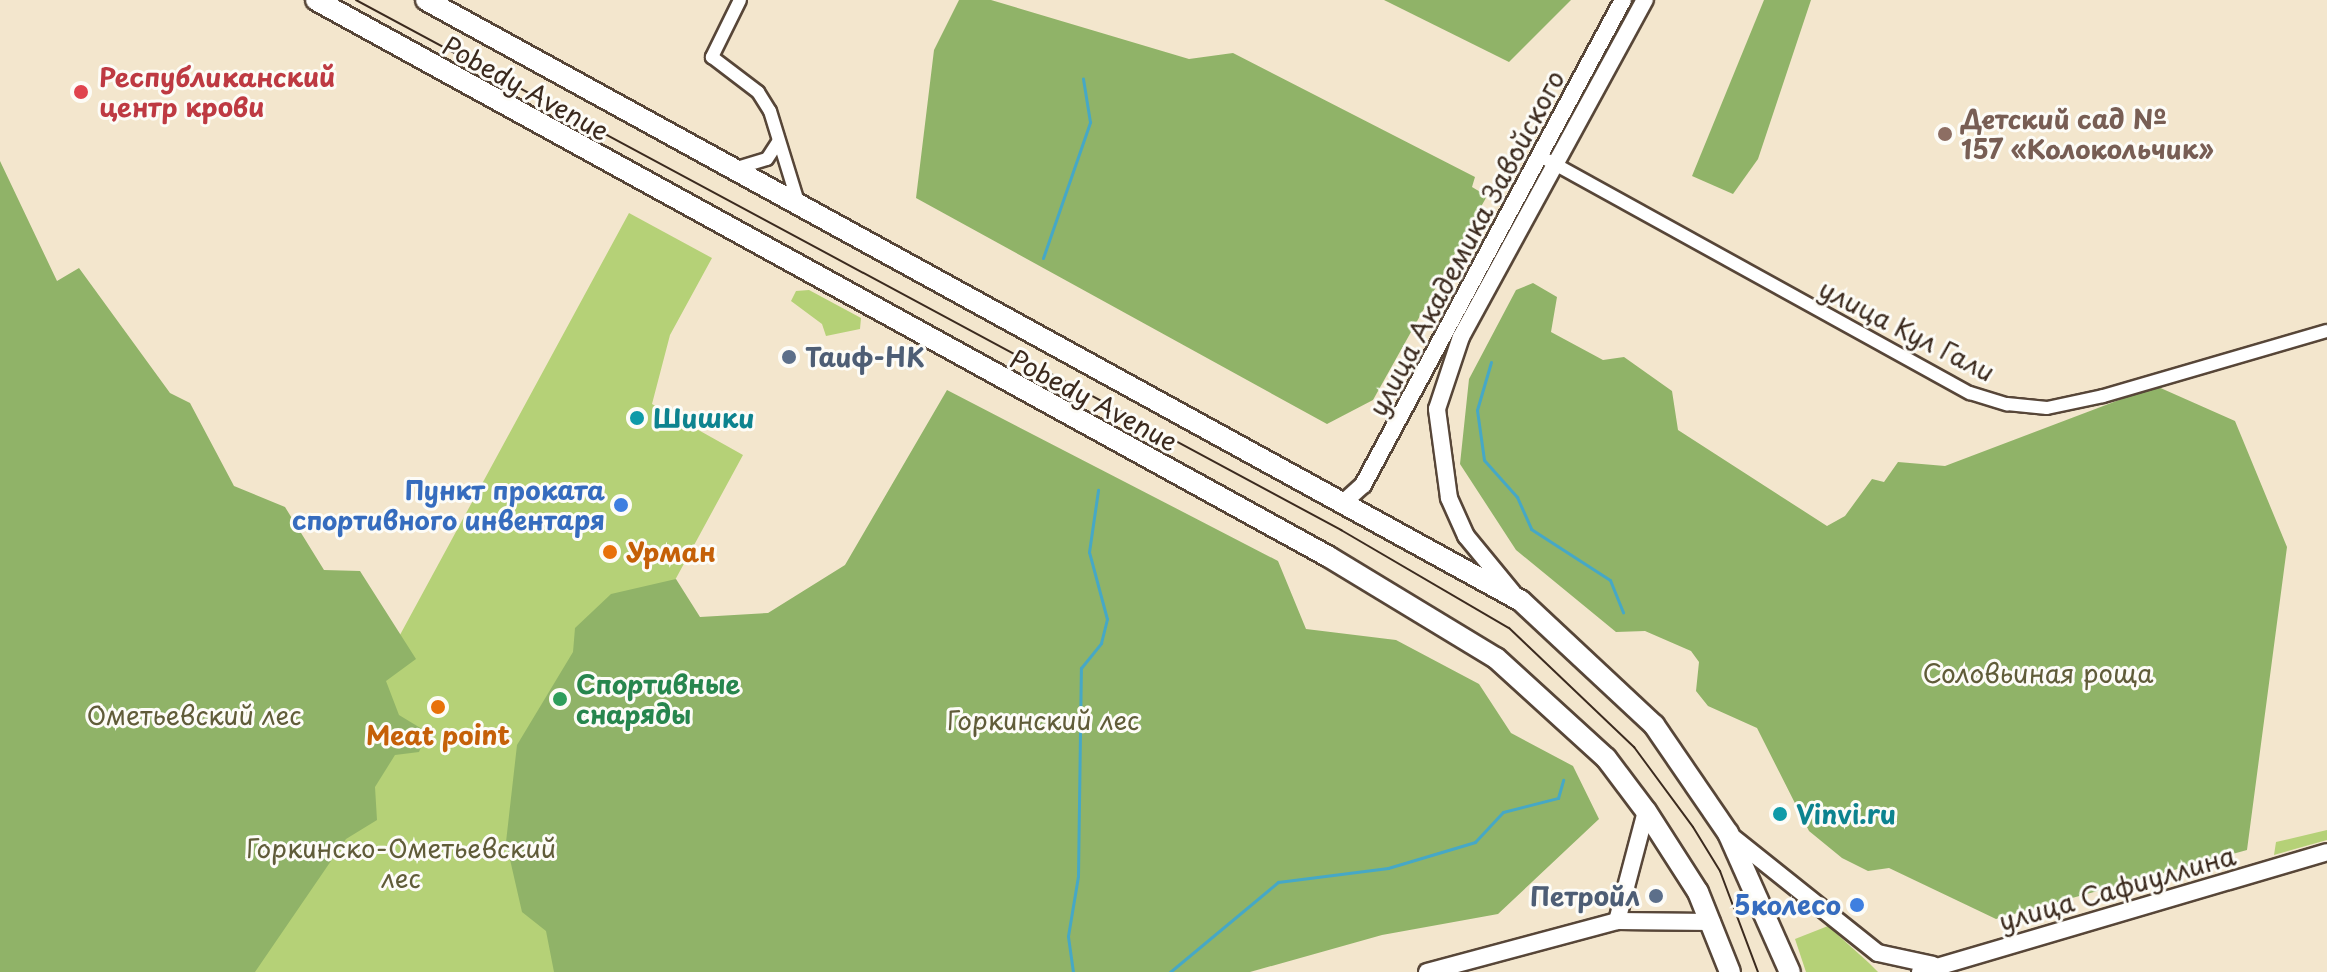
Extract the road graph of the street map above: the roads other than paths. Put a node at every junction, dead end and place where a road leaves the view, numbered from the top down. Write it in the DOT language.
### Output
graph roads {
  1 [pos="316,0"];
  2 [pos="426,0"];
  3 [pos="740,0"];
  4 [pos="1623,0"];
  5 [pos="1645,0"];
  6 [pos="778,142"];
  7 [pos="1540,156"];
  8 [pos="1558,165"];
  9 [pos="735,168"];
  10 [pos="798,202"];
  11 [pos="2327,331"];
  12 [pos="1344,502"];
  13 [pos="1521,601"];
  14 [pos="1646,811"];
  15 [pos="1728,833"];
  16 [pos="2327,852"];
  17 [pos="1617,921"];
  18 [pos="1712,922"];
  19 [pos="1927,968"];
  20 [pos="1427,972"];
  21 [pos="1730,972"];
  22 [pos="1790,972"];
  1 -- 14 [label="main road, Pobedy Avenue"];
  2 -- 9 [label="main road, Pobedy Avenue"];
  3 -- 6 [label="street"];
  4 -- 7 [label="street, улица Академика Завойского"];
  5 -- 8 [label="street, улица Академика Завойского"];
  6 -- 9 [label="street"];
  6 -- 10 [label="street"];
  7 -- 8 [label="street, улица Кул Гали"];
  7 -- 12 [label="street, улица Академика Завойского"];
  8 -- 11 [label="street, улица Кул Гали"];
  8 -- 13 [label="street, улица Академика Завойского"];
  9 -- 10 [label="main road, Pobedy Avenue"];
  10 -- 12 [label="main road, Pobedy Avenue"];
  12 -- 13 [label="main road, Pobedy Avenue"];
  13 -- 15 [label="main road, Pobedy Avenue"];
  14 -- 17 [label="street"];
  14 -- 18 [label="main road, Pobedy Avenue"];
  15 -- 19 [label="street"];
  15 -- 22 [label="main road, Pobedy Avenue"];
  16 -- 19 [label="street, улица Сафиуллина"];
  17 -- 18 [label="street"];
  17 -- 20 [label="street"];
  18 -- 21 [label="main road, Pobedy Avenue"];
}
